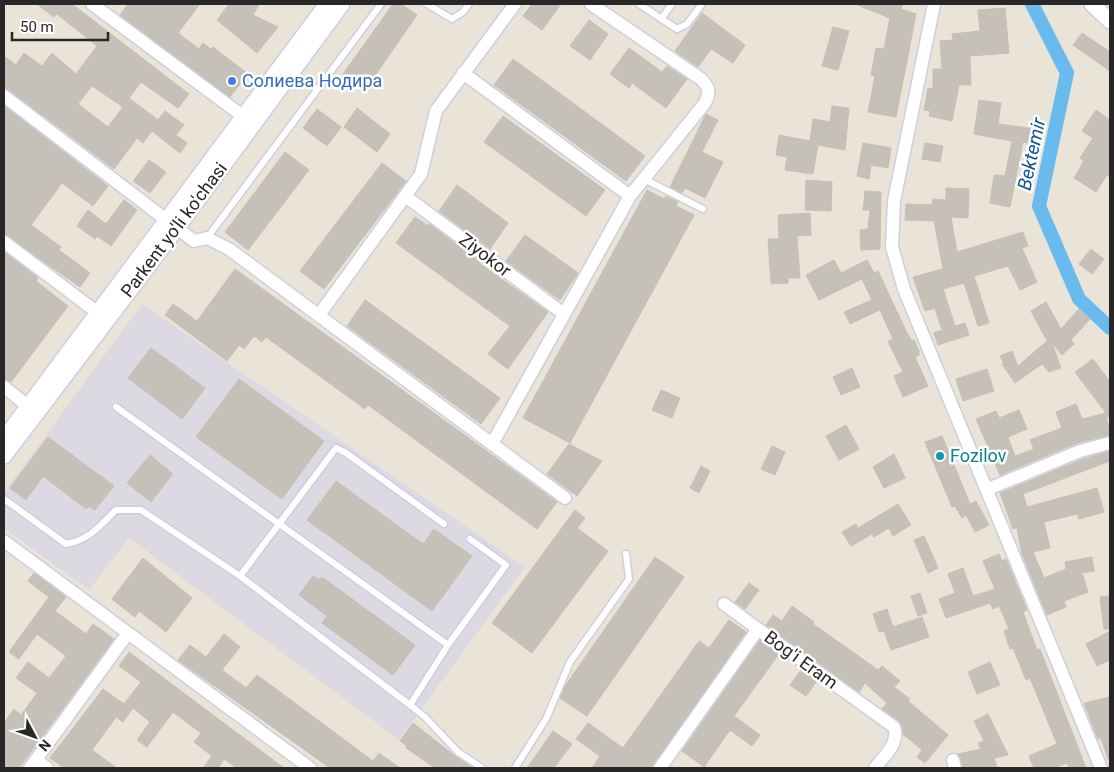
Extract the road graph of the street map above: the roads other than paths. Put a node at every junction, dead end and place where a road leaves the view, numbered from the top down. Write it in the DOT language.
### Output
graph roads {
  1 [pos="92,4"];
  2 [pos="327,4"];
  3 [pos="342,4"];
  4 [pos="381,4"];
  5 [pos="427,4"];
  6 [pos="469,4"];
  7 [pos="514,4"];
  8 [pos="591,4"];
  9 [pos="640,4"];
  10 [pos="672,4"];
  11 [pos="702,4"];
  12 [pos="934,4"];
  13 [pos="1092,4"];
  14 [pos="661,19"];
  15 [pos="1110,21"];
  16 [pos="463,73"];
  17 [pos="4,96"];
  18 [pos="244,117"];
  19 [pos="644,179"];
  20 [pos="405,196"];
  21 [pos="630,196"];
  22 [pos="703,209"];
  23 [pos="172,224"];
  24 [pos="207,238"];
  25 [pos="4,242"];
  26 [pos="98,312"];
  27 [pos="564,314"];
  28 [pos="319,315"];
  29 [pos="4,387"];
  30 [pos="28,406"];
  31 [pos="116,407"];
  32 [pos="4,439"];
  33 [pos="1110,443"];
  34 [pos="492,444"];
  35 [pos="4,456"];
  36 [pos="988,489"];
  37 [pos="565,498"];
  38 [pos="4,500"];
  39 [pos="280,524"];
  40 [pos="444,524"];
  41 [pos="470,539"];
  42 [pos="4,541"];
  43 [pos="626,554"];
  44 [pos="240,576"];
  45 [pos="724,604"];
  46 [pos="758,629"];
  47 [pos="128,634"];
  48 [pos="448,646"];
  49 [pos="410,705"];
  50 [pos="33,764"];
  51 [pos="47,768"];
  52 [pos="310,768"];
  53 [pos="482,768"];
  54 [pos="515,768"];
  55 [pos="660,768"];
  56 [pos="875,768"];
  57 [pos="1101,768"];
  1 -- 18 [label="street"];
  2 -- 18 [label="street, Parkent yo'li ko'chasi"];
  3 -- 23 [label="street, Parkent yo'li ko'chasi"];
  4 -- 24 [label="lane"];
  5 -- 6 [label="lane"];
  7 -- 16 [label="street"];
  8 -- 19 [label="street"];
  9 -- 14 [label="lane"];
  10 -- 14 [label="lane"];
  11 -- 14 [label="lane"];
  12 -- 36 [label="street"];
  13 -- 15 [label="street"];
  16 -- 20 [label="street"];
  16 -- 21 [label="street"];
  17 -- 23 [label="street"];
  18 -- 23 [label="street, Parkent yo'li ko'chasi"];
  19 -- 21 [label="street"];
  19 -- 22 [label="lane"];
  20 -- 27 [label="street, Ziyokor"];
  20 -- 28 [label="street"];
  21 -- 27 [label="street"];
  23 -- 24 [label="street"];
  23 -- 26 [label="street, Parkent yo'li ko'chasi"];
  23 -- 35 [label="street, Parkent yo'li ko'chasi"];
  24 -- 28 [label="street"];
  25 -- 26 [label="street"];
  26 -- 30 [label="street, Parkent yo'li ko'chasi"];
  27 -- 34 [label="street"];
  28 -- 34 [label="street"];
  29 -- 30 [label="street"];
  30 -- 32 [label="street, Parkent yo'li ko'chasi"];
  31 -- 39 [label="lane"];
  33 -- 36 [label="street"];
  34 -- 37 [label="street"];
  36 -- 57 [label="street"];
  38 -- 44 [label="lane"];
  39 -- 40 [label="lane"];
  39 -- 44 [label="lane"];
  39 -- 48 [label="lane"];
  41 -- 48 [label="lane"];
  42 -- 47 [label="street"];
  43 -- 54 [label="lane"];
  44 -- 49 [label="lane"];
  45 -- 46 [label="street"];
  46 -- 55 [label="street, Bog'i Eram"];
  46 -- 56 [label="street, Bog'i Eram"];
  47 -- 50 [label="street"];
  47 -- 52 [label="street"];
  48 -- 49 [label="lane"];
  49 -- 53 [label="lane"];
  50 -- 51 [label="street"];
}
